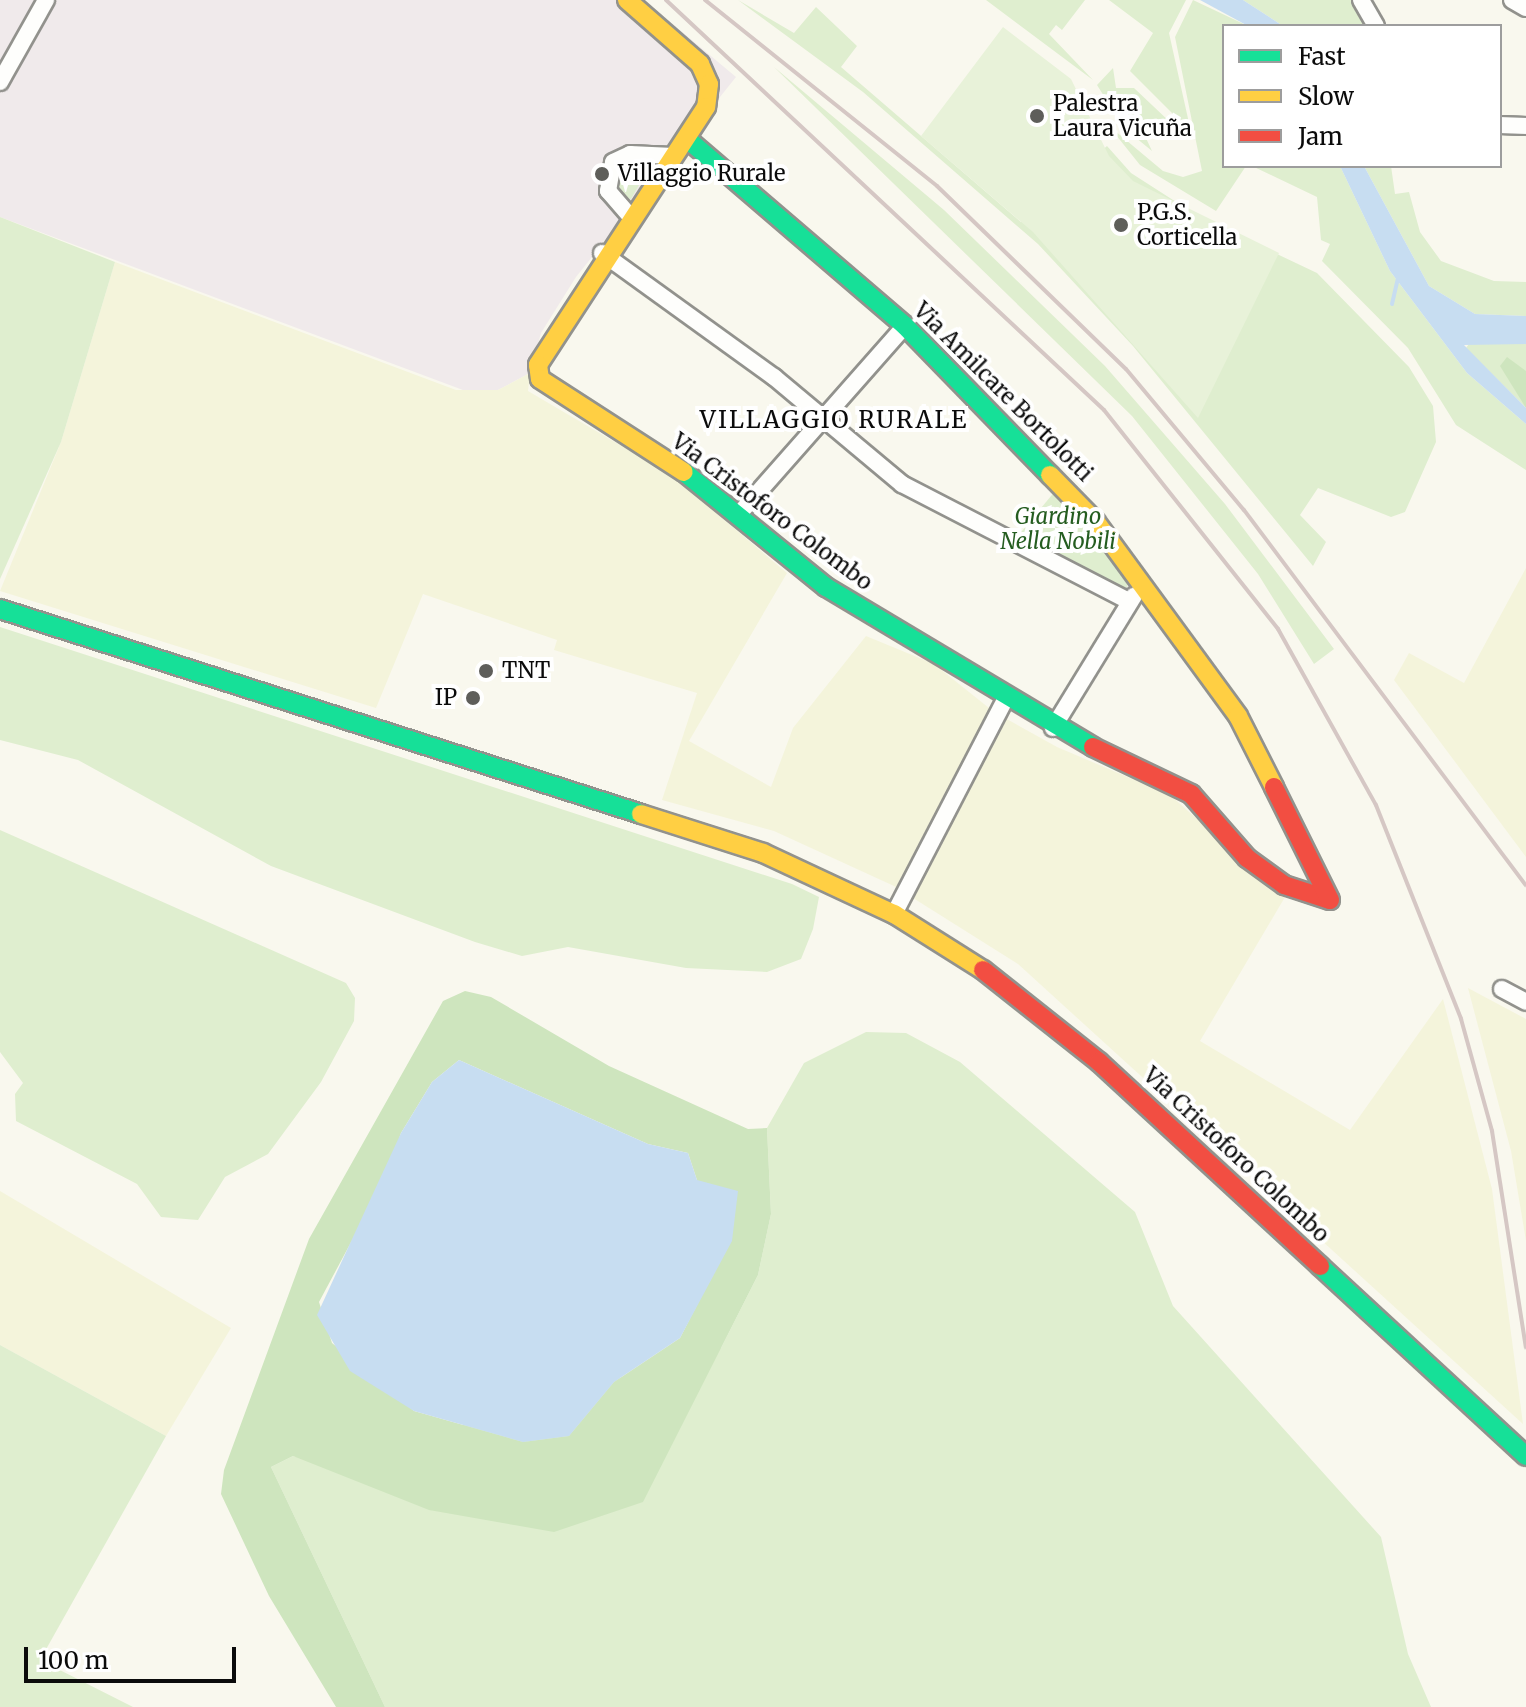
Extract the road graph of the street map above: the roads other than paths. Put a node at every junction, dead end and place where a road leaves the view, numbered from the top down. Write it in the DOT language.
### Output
graph roads {
  1 [pos="46,0"];
  2 [pos="627,0"];
  3 [pos="1361,0"];
  4 [pos="1512,0"];
  5 [pos="1526,8"];
  6 [pos="1375,24"];
  7 [pos="0,82"];
  8 [pos="1502,125"];
  9 [pos="1526,126"];
  10 [pos="686,138"];
  11 [pos="673,156"];
  12 [pos="629,215"];
  13 [pos="602,253"];
  14 [pos="905,326"];
  15 [pos="824,420"];
  16 [pos="739,514"];
  17 [pos="1141,580"];
  18 [pos="1129,601"];
  19 [pos="0,609"];
  20 [pos="1006,698"];
  21 [pos="1053,728"];
  22 [pos="1331,891"];
  23 [pos="894,914"];
  24 [pos="1502,989"];
  25 [pos="1526,1002"];
  26 [pos="1526,1456"];
  1 -- 7 [label="street"];
  2 -- 10 [label="street, Via Cristoforo Colombo"];
  3 -- 6 [label="street"];
  4 -- 5 [label="street"];
  8 -- 9 [label="street"];
  10 -- 11 [label="street, Via Cristoforo Colombo"];
  10 -- 14 [label="street, Via Amilcare Bortolotti"];
  11 -- 12 [label="street, Via Cristoforo Colombo"];
  11 -- 12 [label="street"];
  12 -- 13 [label="street, Via Cristoforo Colombo"];
  13 -- 15 [label="street"];
  13 -- 16 [label="street, Via Cristoforo Colombo"];
  14 -- 15 [label="street"];
  14 -- 17 [label="street, Via Amilcare Bortolotti"];
  15 -- 16 [label="street"];
  15 -- 18 [label="street"];
  16 -- 20 [label="street, Via Cristoforo Colombo"];
  17 -- 18 [label="street"];
  17 -- 22 [label="street, Via Amilcare Bortolotti"];
  18 -- 21 [label="street"];
  19 -- 23 [label="street, Via Cristoforo Colombo"];
  20 -- 21 [label="street, Via Cristoforo Colombo"];
  20 -- 23 [label="street"];
  21 -- 22 [label="street, Via Cristoforo Colombo"];
  23 -- 26 [label="street, Via Cristoforo Colombo"];
  24 -- 25 [label="street"];
}
